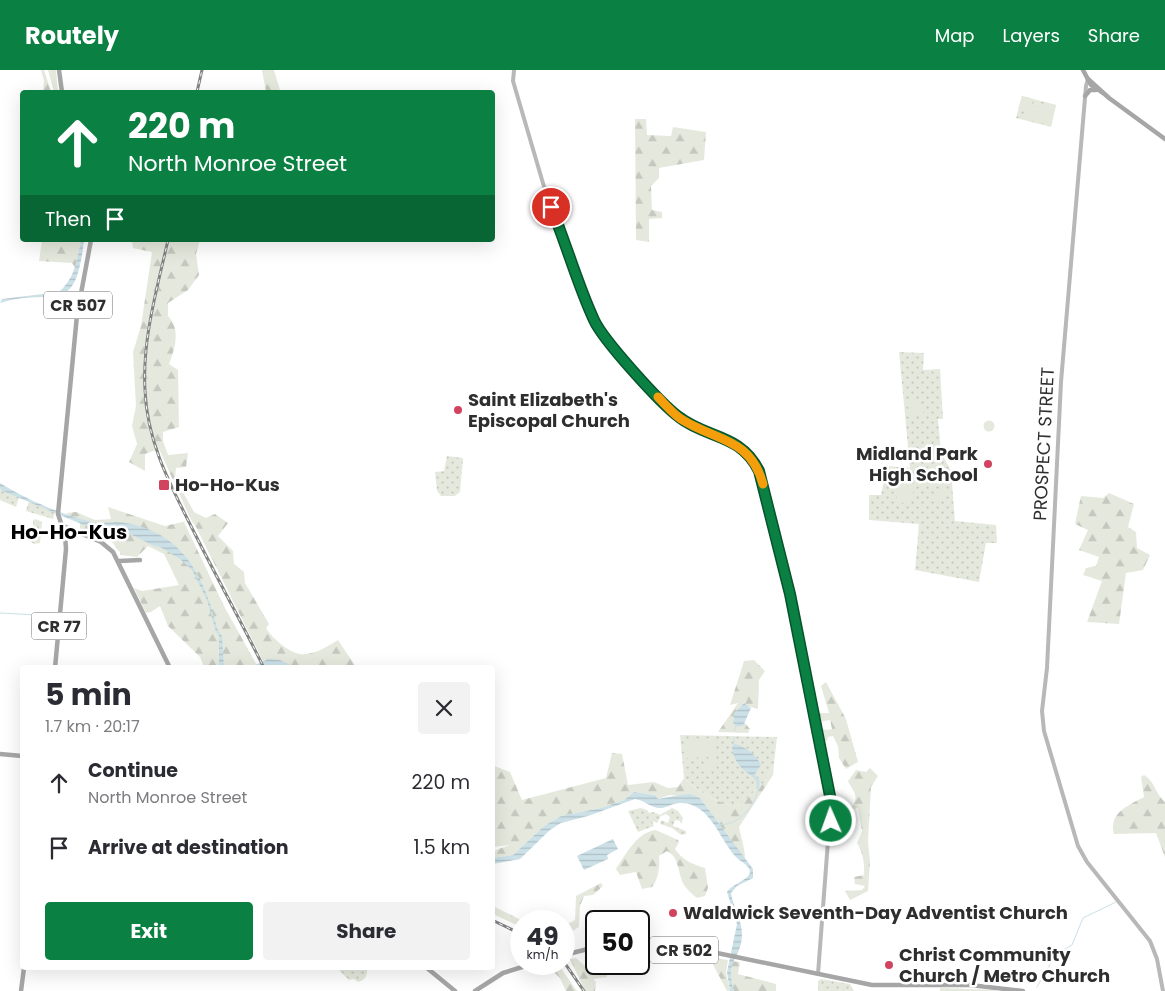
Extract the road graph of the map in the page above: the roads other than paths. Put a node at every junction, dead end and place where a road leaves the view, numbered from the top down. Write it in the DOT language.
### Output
graph roads {
  1 [pos="59,70"];
  2 [pos="514,70"];
  3 [pos="1084,70"];
  4 [pos="1088,78"];
  5 [pos="62,90"];
  6 [pos="1097,90"];
  7 [pos="1103,93"];
  8 [pos="1085,96"];
  9 [pos="1165,139"];
  10 [pos="91,242"];
  11 [pos="61,525"];
  12 [pos="140,560"];
  13 [pos="119,561"];
  14 [pos="55,665"];
  15 [pos="169,665"];
  16 [pos="0,754"];
  17 [pos="20,756"];
  18 [pos="650,948"];
  19 [pos="24,970"];
  20 [pos="429,970"];
  21 [pos="510,971"];
  22 [pos="818,974"];
  23 [pos="21,991"];
  24 [pos="455,991"];
  25 [pos="475,991"];
  26 [pos="1023,991"];
  27 [pos="1163,991"];
  1 -- 5 [label="main road"];
  2 -- 22 [label="main road"];
  3 -- 4 [label="main road"];
  4 -- 6 [label="main road"];
  4 -- 7 [label="main road"];
  4 -- 8 [label="main road, PROSPECT STREET"];
  6 -- 7 [label="main road"];
  6 -- 8 [label="main road"];
  7 -- 9 [label="main road"];
  8 -- 27 [label="main road, PROSPECT STREET"];
  10 -- 11 [label="main road, CR 507"];
  11 -- 13 [label="main road"];
  11 -- 14 [label="main road, CR 77"];
  12 -- 13 [label="main road"];
  13 -- 15 [label="main road"];
  16 -- 17 [label="main road"];
  18 -- 22 [label="main road, CR 502"];
  19 -- 23 [label="main road"];
  20 -- 24 [label="main road"];
  21 -- 25 [label="main road"];
  22 -- 26 [label="main road, CR 502"];
}
